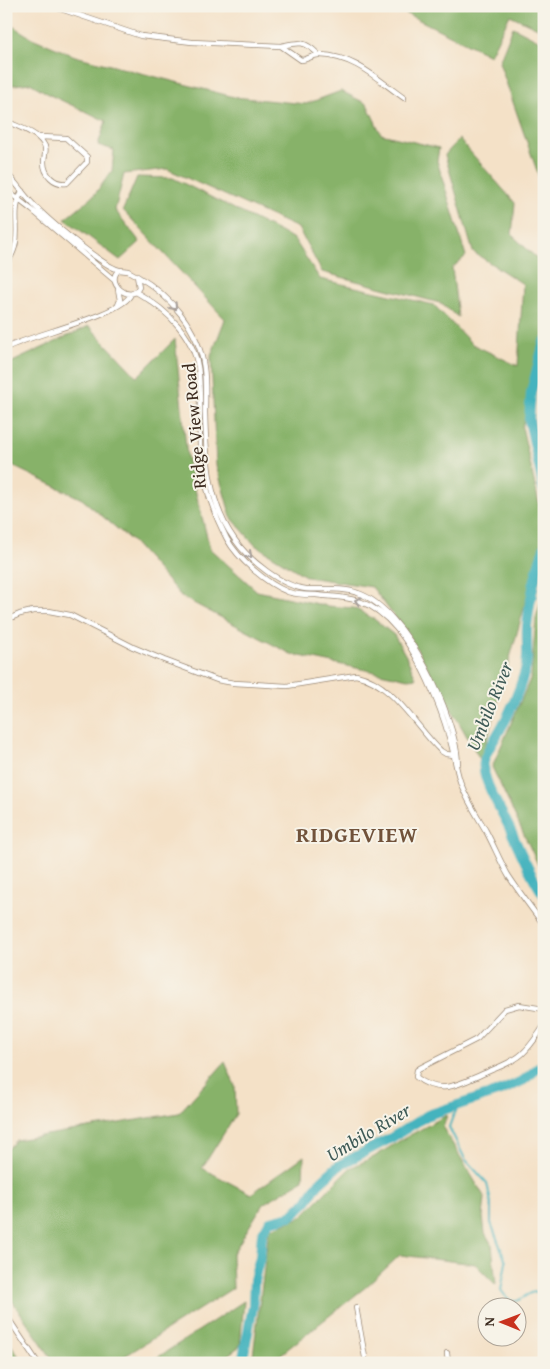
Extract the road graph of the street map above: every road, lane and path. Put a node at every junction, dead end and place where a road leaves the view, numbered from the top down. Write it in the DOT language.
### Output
graph roads {
  1 [pos="52,6"];
  2 [pos="281,46"];
  3 [pos="318,54"];
  4 [pos="404,98"];
  5 [pos="6,121"];
  6 [pos="39,137"];
  7 [pos="6,173"];
  8 [pos="6,190"];
  9 [pos="22,191"];
  10 [pos="18,199"];
  11 [pos="6,264"];
  12 [pos="119,270"];
  13 [pos="137,276"];
  14 [pos="114,280"];
  15 [pos="117,286"];
  16 [pos="133,293"];
  17 [pos="117,306"];
  18 [pos="6,348"];
  19 [pos="203,412"];
  20 [pos="6,620"];
  21 [pos="455,755"];
  22 [pos="544,925"];
  23 [pos="544,1009"];
  24 [pos="544,1026"];
  25 [pos="356,1307"];
  26 [pos="6,1315"];
  27 [pos="447,1353"];
  28 [pos="38,1363"];
  29 [pos="366,1363"];
  30 [pos="448,1363"];
  1 -- 2 [label="street"];
  2 -- 3 [label="street"];
  2 -- 3 [label="street"];
  3 -- 4 [label="street"];
  5 -- 6 [label="street"];
  6 -- 6 [label="street"];
  7 -- 9 [label="street, Ridge View Road"];
  8 -- 10 [label="street"];
  9 -- 10 [label="street"];
  9 -- 12 [label="street, Ridge View Road"];
  10 -- 11 [label="street"];
  10 -- 14 [label="street"];
  12 -- 13 [label="street, Ridge View Road"];
  12 -- 14 [label="street"];
  13 -- 16 [label="street"];
  13 -- 19 [label="street, Ridge View Road, one-way"];
  14 -- 15 [label="street"];
  15 -- 16 [label="street, Ridge View Road"];
  15 -- 17 [label="street"];
  16 -- 17 [label="street"];
  16 -- 19 [label="street, Ridge View Road"];
  17 -- 18 [label="street"];
  19 -- 21 [label="street, Ridge View Road"];
  20 -- 21 [label="street"];
  21 -- 22 [label="street, Ridge View Road"];
  23 -- 24 [label="street"];
  25 -- 29 [label="street"];
  26 -- 28 [label="street"];
  27 -- 30 [label="street"];
}
